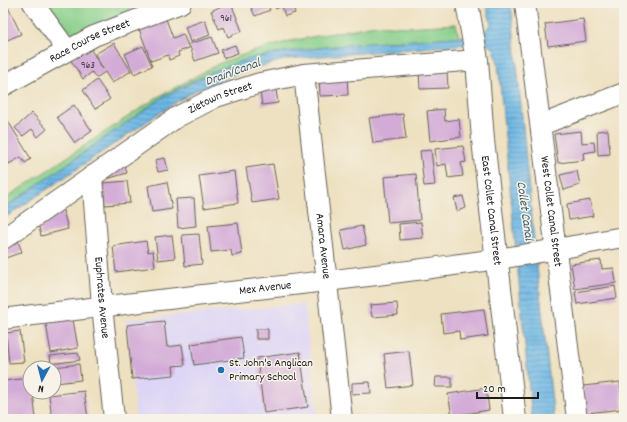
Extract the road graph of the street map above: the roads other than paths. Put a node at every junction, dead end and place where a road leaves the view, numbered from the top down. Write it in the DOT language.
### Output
graph roads {
  1 [pos="33,3"];
  2 [pos="181,3"];
  3 [pos="467,3"];
  4 [pos="525,3"];
  5 [pos="475,46"];
  6 [pos="67,50"];
  7 [pos="304,74"];
  8 [pos="3,86"];
  9 [pos="624,93"];
  10 [pos="540,125"];
  11 [pos="92,176"];
  12 [pos="624,237"];
  13 [pos="3,239"];
  14 [pos="526,254"];
  15 [pos="327,282"];
  16 [pos="102,306"];
  17 [pos="3,319"];
  18 [pos="114,419"];
  19 [pos="342,419"];
  20 [pos="515,419"];
  21 [pos="577,419"];
  1 -- 6 [label="street"];
  2 -- 6 [label="street, Race Course Street"];
  3 -- 5 [label="street, East Collet Canal Street"];
  4 -- 10 [label="street, West Collet Canal Street"];
  5 -- 7 [label="street, Zietown Street"];
  5 -- 14 [label="street, East Collet Canal Street"];
  6 -- 8 [label="street, Race Course Street"];
  7 -- 11 [label="street, Zietown Street"];
  7 -- 15 [label="street, Amara Avenue"];
  9 -- 10 [label="street"];
  10 -- 14 [label="street, West Collet Canal Street"];
  11 -- 13 [label="street, Zietown Street"];
  11 -- 16 [label="street, Euphrates Avenue"];
  12 -- 14 [label="street, Mex Avenue"];
  14 -- 15 [label="street, Mex Avenue"];
  14 -- 20 [label="street, East Collet Canal Street"];
  14 -- 21 [label="street, West Collet Canal Street"];
  15 -- 16 [label="street, Mex Avenue"];
  15 -- 19 [label="street, Amara Avenue"];
  16 -- 17 [label="street, Mex Avenue"];
  16 -- 18 [label="street, Euphrates Avenue"];
}
